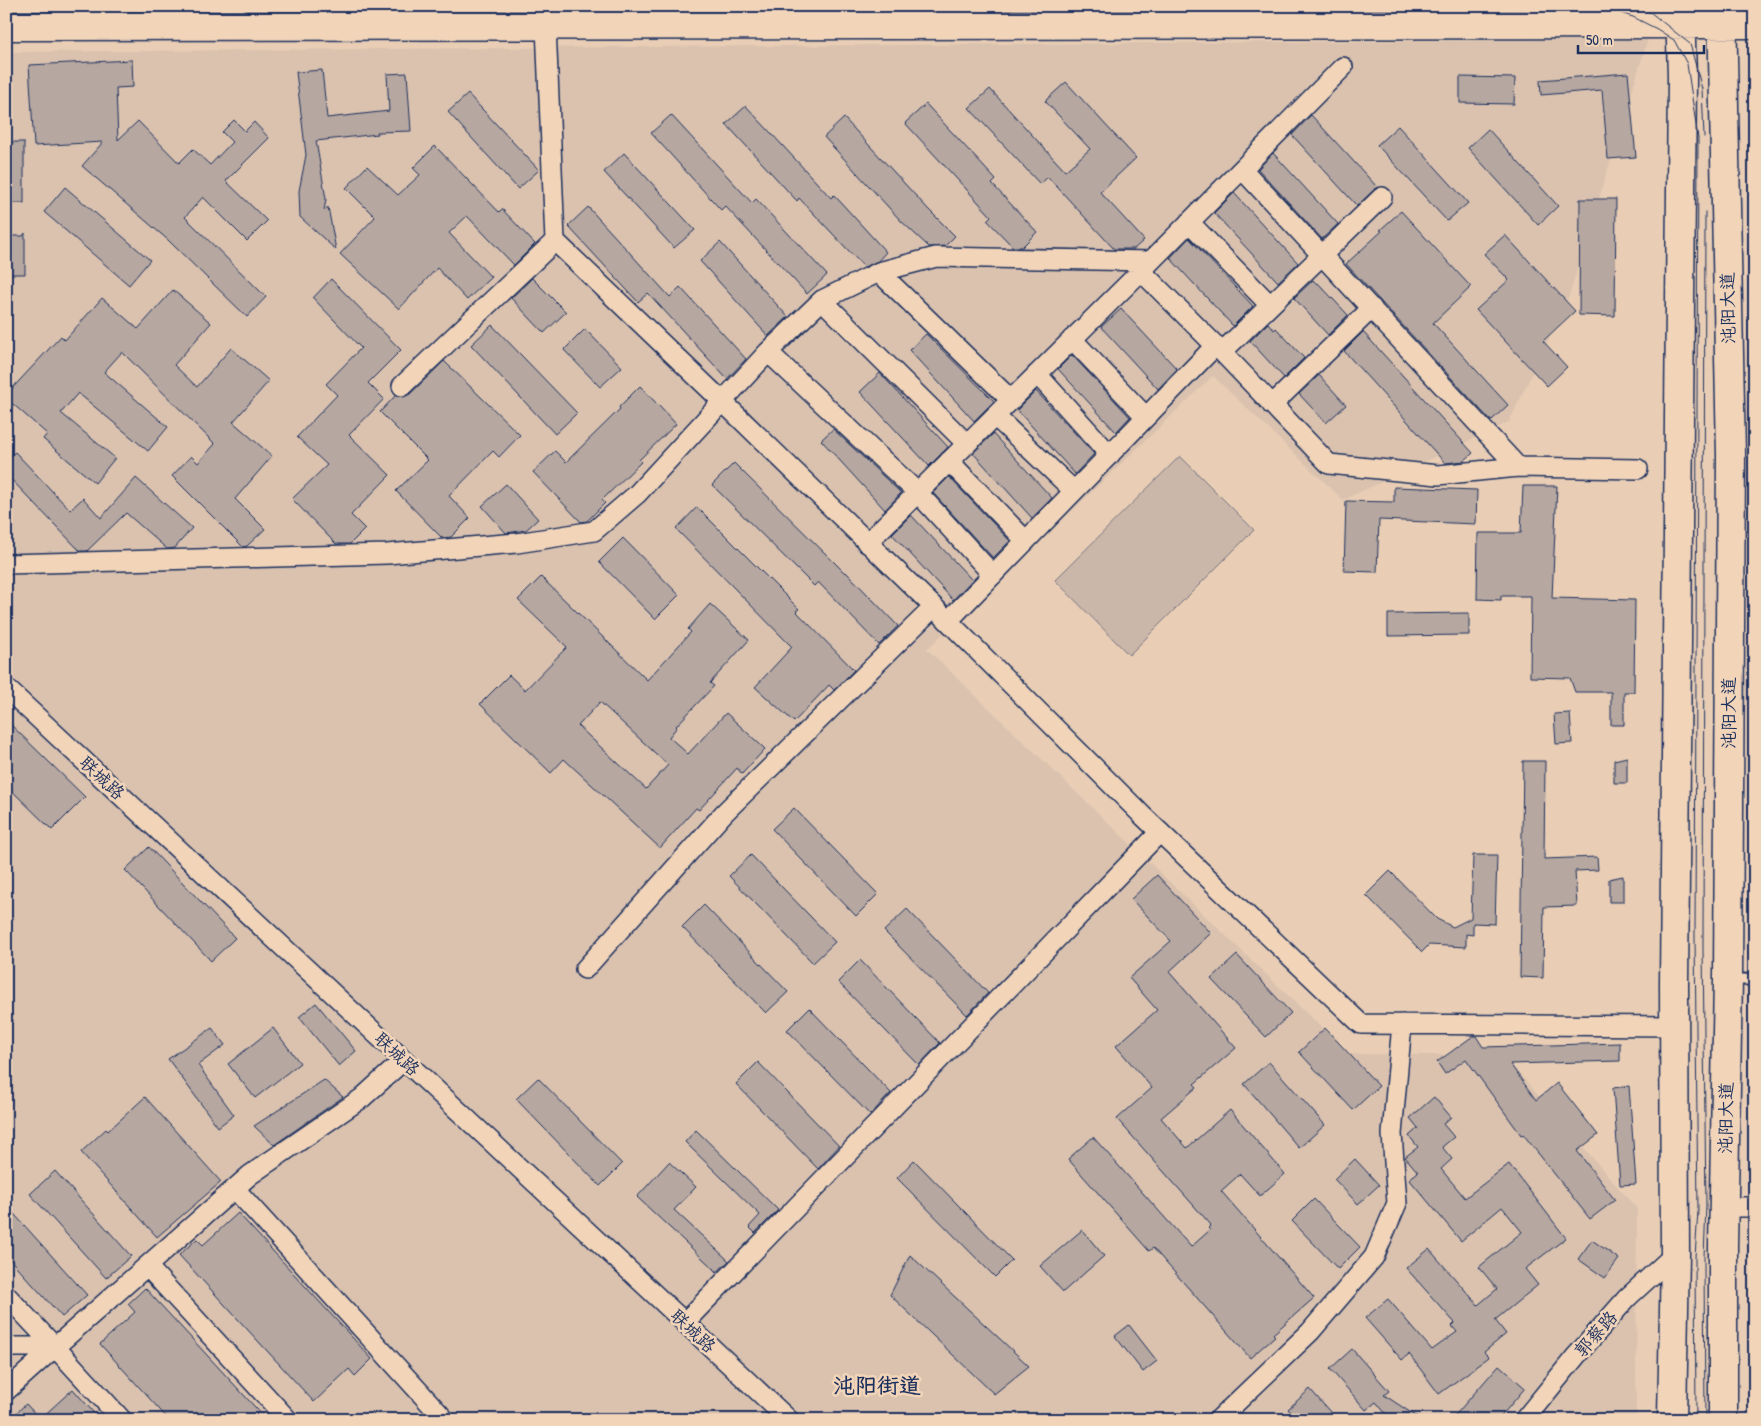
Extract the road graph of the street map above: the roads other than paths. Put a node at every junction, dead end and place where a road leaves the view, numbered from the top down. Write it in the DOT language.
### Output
graph roads {
  1 [pos="1680,15"];
  2 [pos="1722,15"];
  3 [pos="1755,24"];
  4 [pos="6,26"];
  5 [pos="546,26"];
  6 [pos="1343,67"];
  7 [pos="1242,169"];
  8 [pos="1382,197"];
  9 [pos="1189,222"];
  10 [pos="555,241"];
  11 [pos="1322,255"];
  12 [pos="1146,266"];
  13 [pos="879,272"];
  14 [pos="822,300"];
  15 [pos="1270,305"];
  16 [pos="1372,308"];
  17 [pos="1072,339"];
  18 [pos="1219,349"];
  19 [pos="768,352"];
  20 [pos="1037,374"];
  21 [pos="402,386"];
  22 [pos="1011,400"];
  23 [pos="722,402"];
  24 [pos="1272,405"];
  25 [pos="995,416"];
  26 [pos="1146,417"];
  27 [pos="967,444"];
  28 [pos="1110,455"];
  29 [pos="949,461"];
  30 [pos="1518,467"];
  31 [pos="1638,469"];
  32 [pos="1074,491"];
  33 [pos="918,493"];
  34 [pos="1026,541"];
  35 [pos="867,543"];
  36 [pos="6,564"];
  37 [pos="993,575"];
  38 [pos="934,607"];
  39 [pos="948,621"];
  40 [pos="6,688"];
  41 [pos="1160,832"];
  42 [pos="585,969"];
  43 [pos="1728,979"];
  44 [pos="1755,980"];
  45 [pos="1402,1024"];
  46 [pos="1674,1026"];
  47 [pos="404,1060"];
  48 [pos="235,1188"];
  49 [pos="1725,1207"];
  50 [pos="1755,1207"];
  51 [pos="1675,1254"];
  52 [pos="147,1266"];
  53 [pos="6,1295"];
  54 [pos="684,1322"];
  55 [pos="6,1347"];
  56 [pos="55,1348"];
  57 [pos="6,1391"];
  58 [pos="122,1420"];
  59 [pos="288,1420"];
  60 [pos="445,1420"];
  61 [pos="789,1420"];
  62 [pos="1218,1420"];
  63 [pos="1524,1420"];
  64 [pos="1672,1420"];
  65 [pos="1723,1420"];
  1 -- 2 [label="main road"];
  1 -- 5 [label="main road"];
  1 -- 46 [label="main road"];
  2 -- 3 [label="main road"];
  2 -- 43 [label="main road, 沌阳大道"];
  4 -- 5 [label="main road"];
  5 -- 10 [label="street"];
  6 -- 7 [label="street"];
  7 -- 9 [label="street"];
  7 -- 11 [label="street"];
  8 -- 11 [label="street"];
  9 -- 12 [label="street"];
  9 -- 15 [label="street"];
  10 -- 21 [label="street"];
  10 -- 23 [label="street"];
  11 -- 15 [label="street"];
  11 -- 16 [label="street"];
  12 -- 13 [label="street"];
  12 -- 17 [label="street"];
  12 -- 18 [label="street"];
  13 -- 14 [label="street"];
  13 -- 22 [label="street"];
  14 -- 19 [label="street"];
  14 -- 27 [label="street"];
  15 -- 18 [label="street"];
  16 -- 24 [label="street"];
  16 -- 30 [label="street"];
  17 -- 20 [label="street"];
  17 -- 26 [label="street"];
  18 -- 24 [label="street"];
  18 -- 26 [label="street"];
  19 -- 23 [label="street"];
  19 -- 33 [label="street"];
  20 -- 22 [label="street"];
  20 -- 28 [label="street"];
  22 -- 25 [label="street"];
  23 -- 35 [label="street"];
  23 -- 36 [label="street"];
  24 -- 30 [label="street"];
  25 -- 27 [label="street"];
  25 -- 32 [label="street"];
  26 -- 28 [label="street"];
  27 -- 29 [label="street"];
  28 -- 32 [label="street"];
  29 -- 33 [label="street"];
  29 -- 34 [label="street"];
  30 -- 31 [label="street"];
  32 -- 34 [label="street"];
  33 -- 35 [label="street"];
  33 -- 37 [label="street"];
  34 -- 37 [label="street"];
  35 -- 38 [label="street"];
  37 -- 39 [label="street"];
  38 -- 39 [label="street"];
  38 -- 42 [label="street"];
  39 -- 41 [label="street"];
  40 -- 47 [label="street, 联城路"];
  41 -- 45 [label="street"];
  41 -- 54 [label="street"];
  43 -- 44 [label="lane"];
  43 -- 49 [label="main road, 沌阳大道"];
  45 -- 46 [label="street"];
  45 -- 62 [label="street"];
  46 -- 51 [label="main road"];
  47 -- 48 [label="street"];
  47 -- 54 [label="street, 联城路"];
  48 -- 52 [label="street"];
  48 -- 60 [label="street"];
  49 -- 50 [label="street"];
  49 -- 65 [label="main road, 沌阳大道"];
  51 -- 63 [label="street, 郭蔡路"];
  51 -- 64 [label="main road"];
  52 -- 56 [label="street"];
  52 -- 59 [label="street"];
  53 -- 56 [label="street"];
  54 -- 61 [label="street, 联城路"];
  55 -- 56 [label="street"];
  56 -- 57 [label="street"];
  56 -- 58 [label="street"];
}
